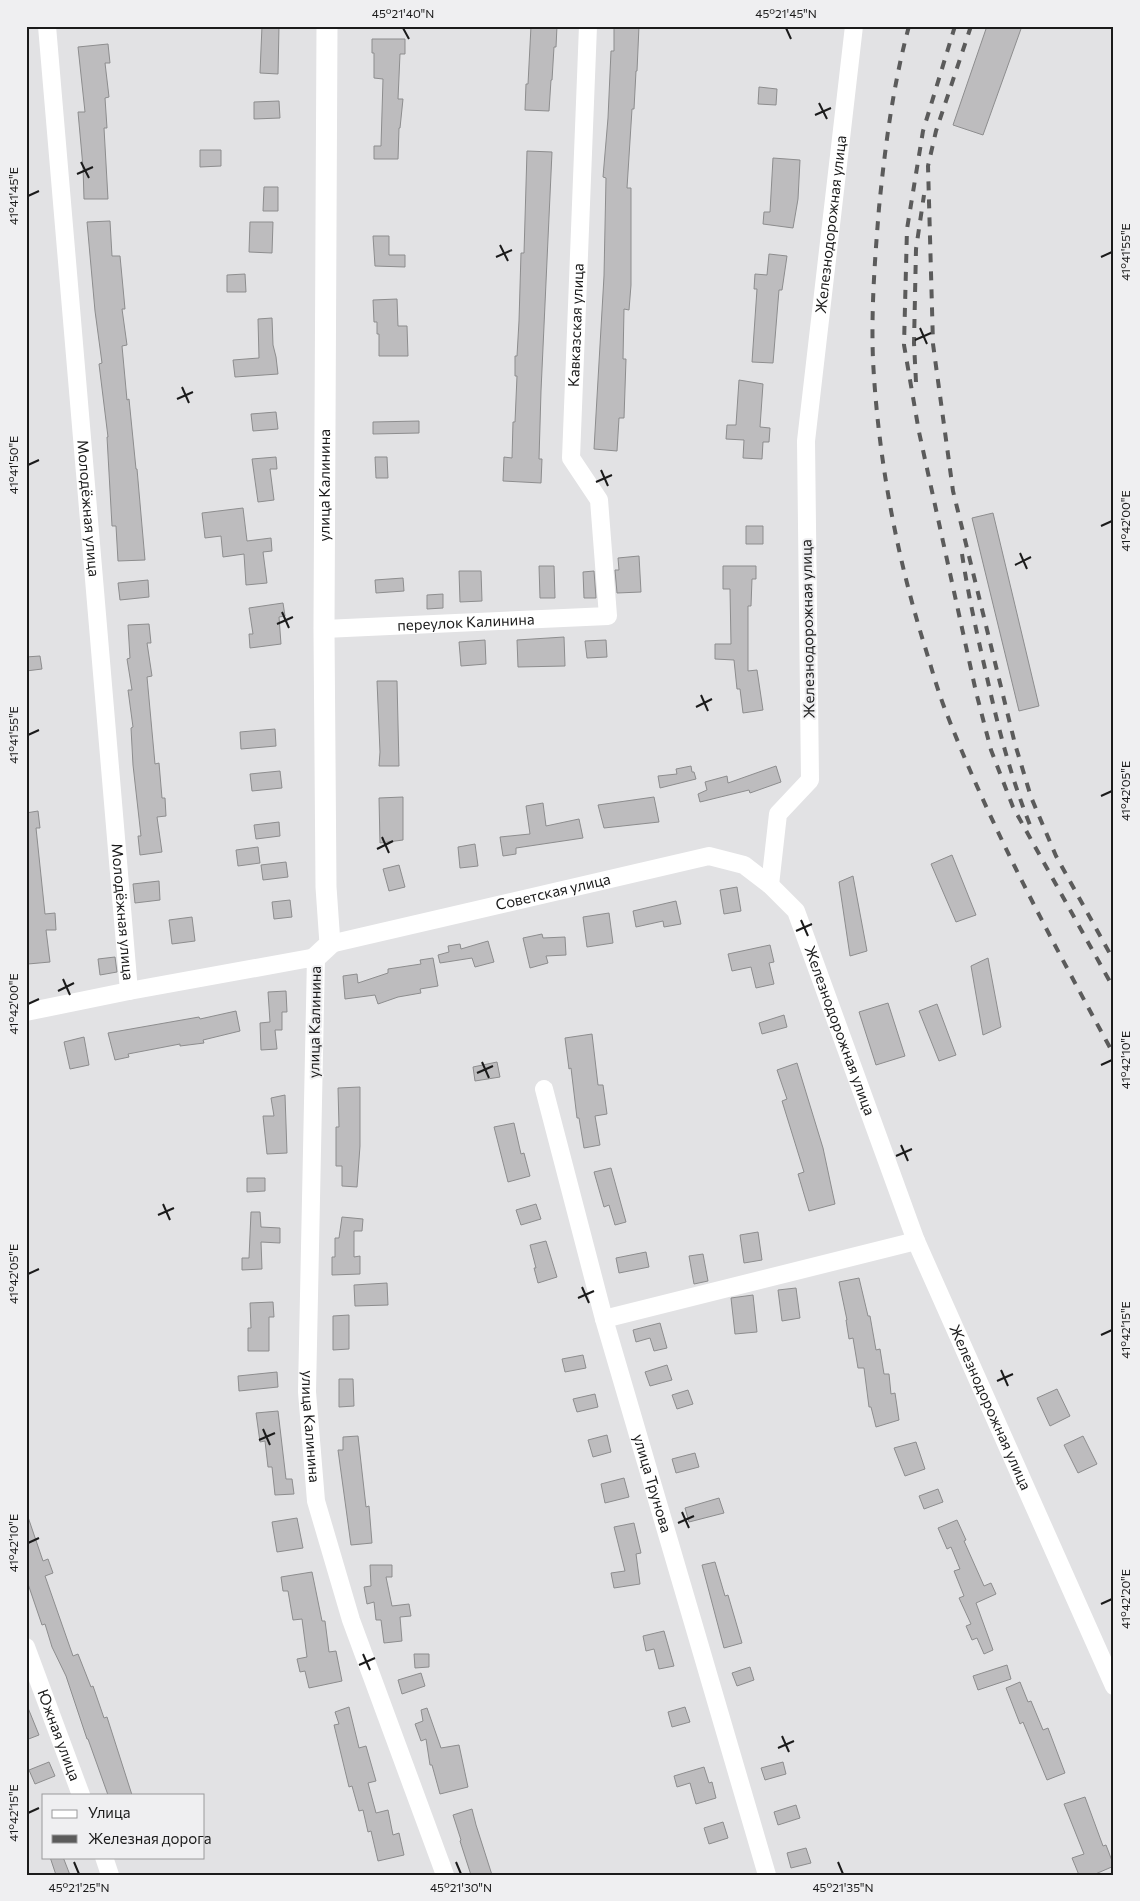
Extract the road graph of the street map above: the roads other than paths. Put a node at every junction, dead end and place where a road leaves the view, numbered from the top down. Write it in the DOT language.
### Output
graph roads {
  1 [pos="47,26"];
  2 [pos="327,26"];
  3 [pos="588,26"];
  4 [pos="854,26"];
  5 [pos="608,616"];
  6 [pos="324,629"];
  7 [pos="770,885"];
  8 [pos="323,951"];
  9 [pos="130,990"];
  10 [pos="26,1012"];
  11 [pos="544,1089"];
  12 [pos="916,1241"];
  13 [pos="604,1319"];
  14 [pos="26,1647"];
  15 [pos="1114,1686"];
  16 [pos="81,1794"];
  17 [pos="104,1858"];
  18 [pos="110,1875"];
  19 [pos="445,1875"];
  20 [pos="767,1875"];
  1 -- 9 [label="street, Молодёжная улица"];
  2 -- 6 [label="street, улица Калинина"];
  3 -- 5 [label="street, Кавказская улица"];
  4 -- 7 [label="street, Железнодорожная улица"];
  5 -- 6 [label="street, переулок Калинина"];
  6 -- 8 [label="street, улица Калинина"];
  7 -- 8 [label="street, Советская улица"];
  7 -- 12 [label="street, Железнодорожная улица"];
  8 -- 9 [label="street, Советская улица"];
  8 -- 19 [label="street, улица Калинина"];
  9 -- 10 [label="street, Советская улица"];
  11 -- 13 [label="street, улица Трунова"];
  12 -- 13 [label="street"];
  12 -- 15 [label="street, Железнодорожная улица"];
  13 -- 20 [label="street, улица Трунова"];
  14 -- 16 [label="street, Южная улица"];
  17 -- 18 [label="street"];
}
